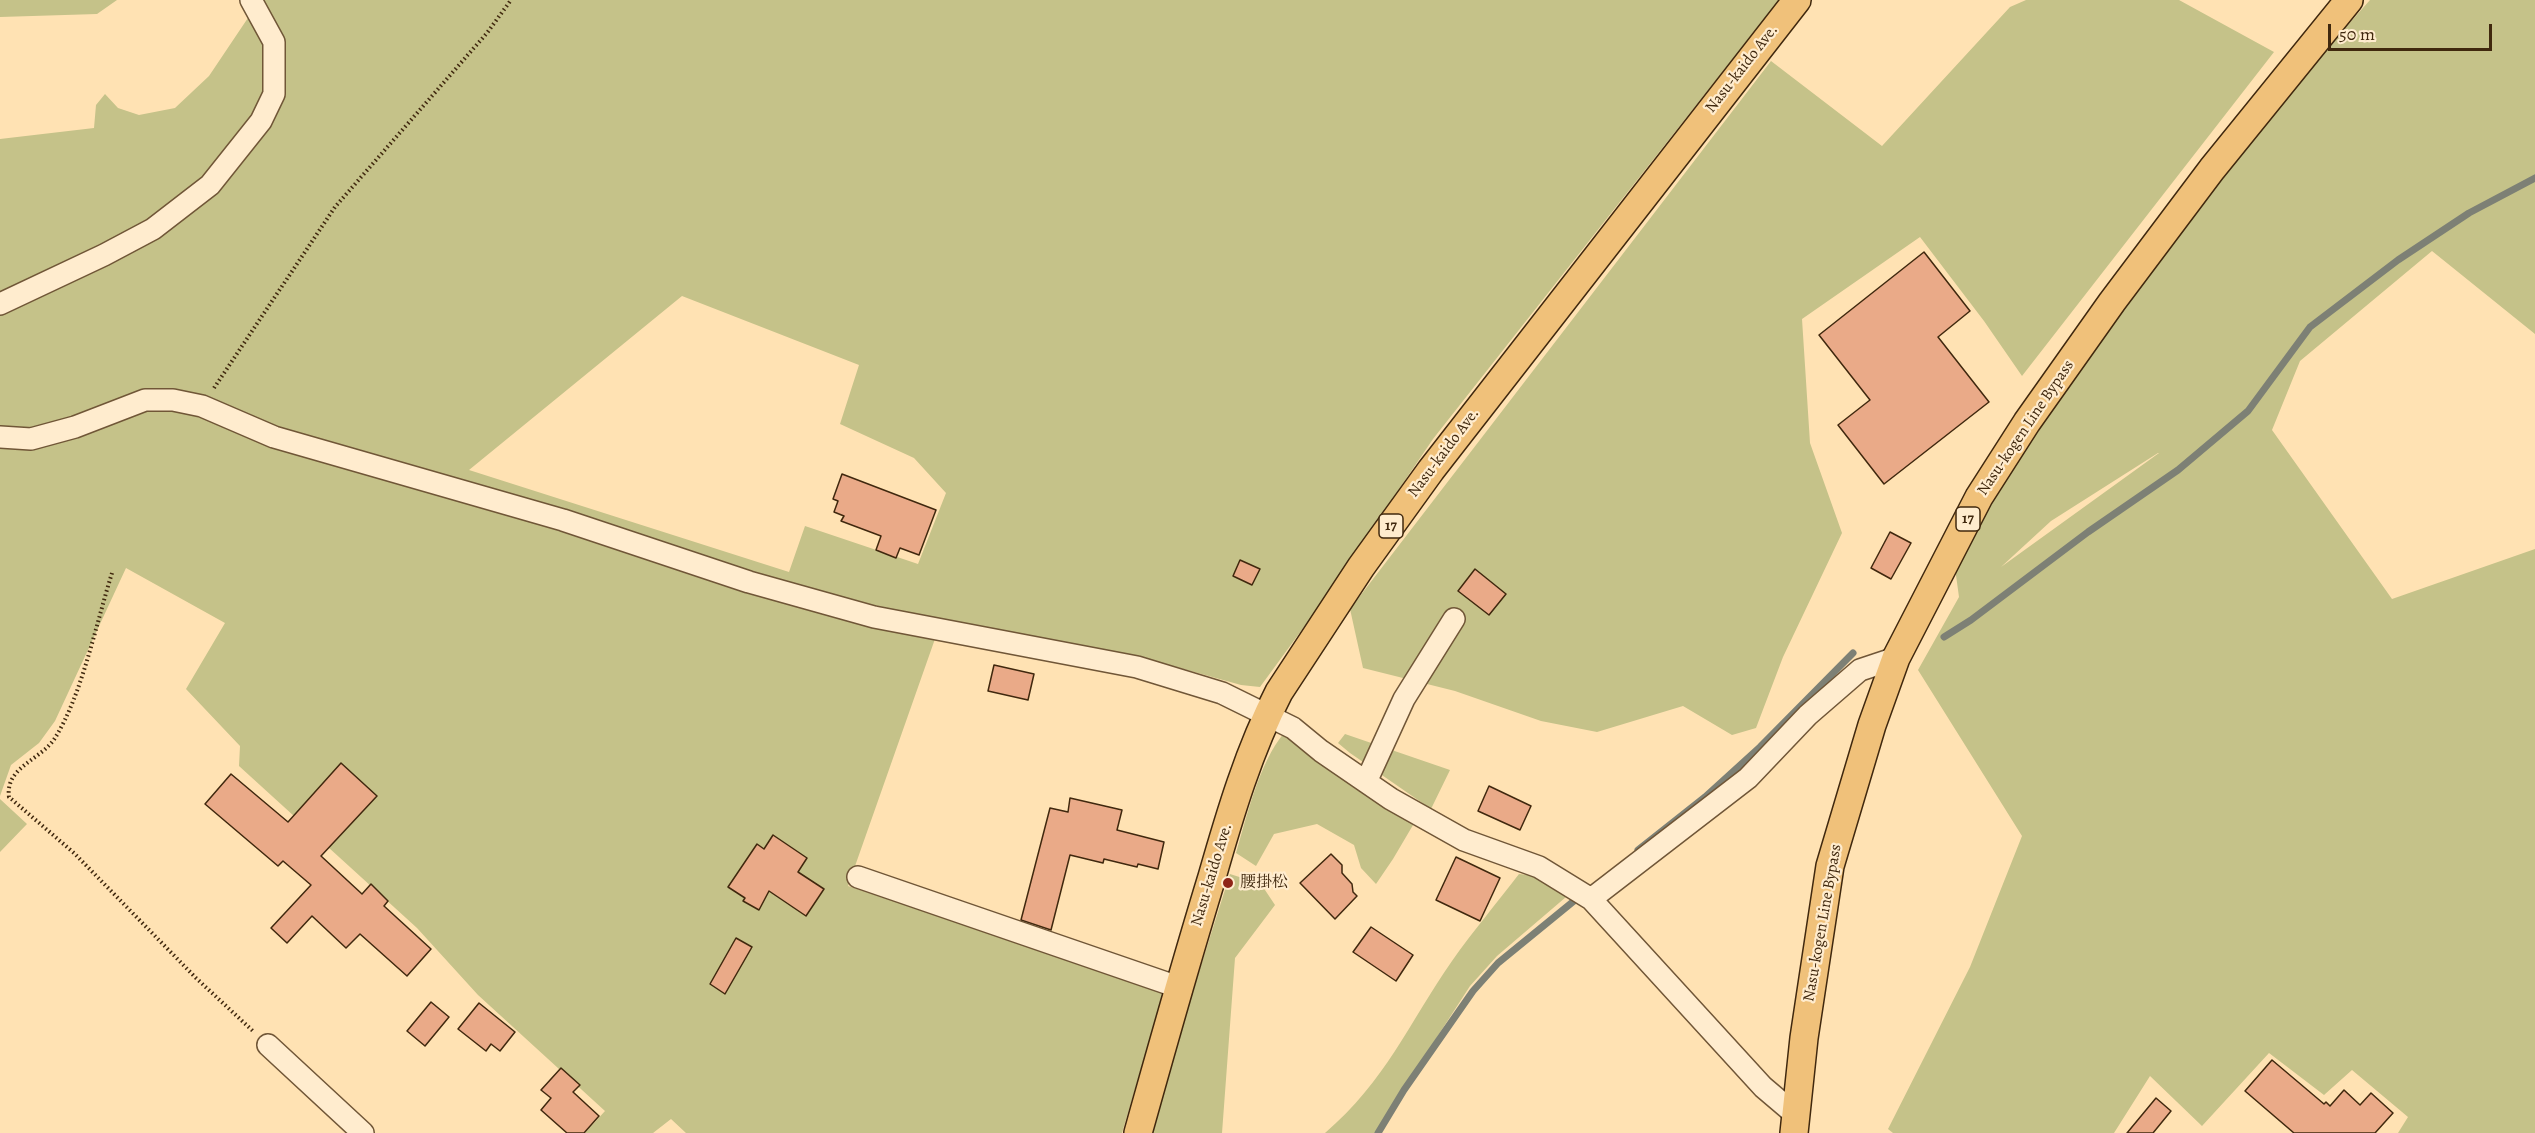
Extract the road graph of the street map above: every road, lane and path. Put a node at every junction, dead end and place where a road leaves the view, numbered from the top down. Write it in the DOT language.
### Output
graph roads {
  1 [pos="251,0"];
  2 [pos="511,0"];
  3 [pos="1797,0"];
  4 [pos="2349,0"];
  5 [pos="0,304"];
  6 [pos="202,406"];
  7 [pos="0,437"];
  8 [pos="112,573"];
  9 [pos="1454,619"];
  10 [pos="1896,657"];
  11 [pos="1268,714"];
  12 [pos="1366,782"];
  13 [pos="858,877"];
  14 [pos="1591,899"];
  15 [pos="1178,987"];
  16 [pos="268,1045"];
  17 [pos="1795,1124"];
  18 [pos="363,1133"];
  19 [pos="1138,1133"];
  1 -- 5 [label="street"];
  2 -- 6 [label="path"];
  3 -- 11 [label="main road, Nasu-kaido Ave. / 17"];
  4 -- 10 [label="main road, Nasu-kogen Line Bypass / 17"];
  6 -- 7 [label="street"];
  6 -- 11 [label="street"];
  8 -- 16 [label="path"];
  9 -- 12 [label="street"];
  10 -- 14 [label="street"];
  10 -- 17 [label="main road, Nasu-kogen Line Bypass / 17"];
  11 -- 12 [label="street"];
  11 -- 15 [label="main road, Nasu-kaido Ave. / 17"];
  12 -- 14 [label="street"];
  13 -- 15 [label="street"];
  14 -- 17 [label="street"];
  15 -- 19 [label="main road, Nasu-kaido Ave. / 17"];
  16 -- 18 [label="street"];
}
